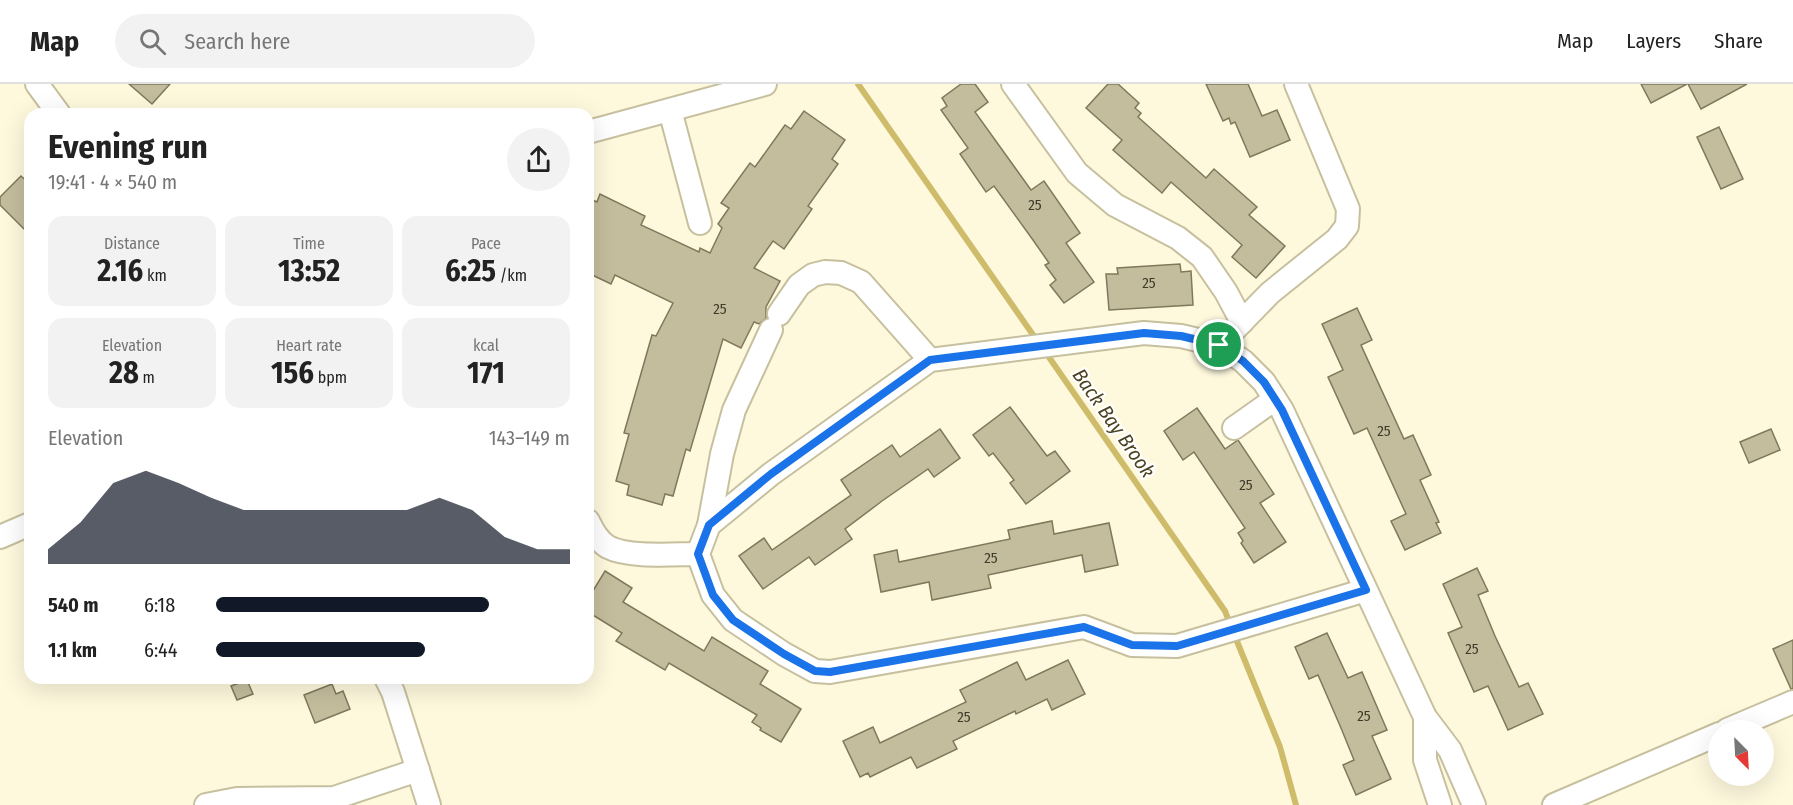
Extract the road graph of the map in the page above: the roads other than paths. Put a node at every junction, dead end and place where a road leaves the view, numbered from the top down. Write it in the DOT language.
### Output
graph roads {
  1 [pos="37,84"];
  2 [pos="765,84"];
  3 [pos="1013,84"];
  4 [pos="1296,84"];
  5 [pos="55,108"];
  6 [pos="670,110"];
  7 [pos="594,130"];
  8 [pos="700,223"];
  9 [pos="1242,322"];
  10 [pos="1219,345"];
  11 [pos="930,360"];
  12 [pos="1275,399"];
  13 [pos="1234,428"];
  14 [pos="709,525"];
  15 [pos="24,527"];
  16 [pos="594,533"];
  17 [pos="0,537"];
  18 [pos="698,554"];
  19 [pos="1366,590"];
  20 [pos="389,684"];
  21 [pos="1793,702"];
  22 [pos="1425,717"];
  23 [pos="1751,720"];
  24 [pos="1708,739"];
  25 [pos="418,770"];
  26 [pos="206,805"];
  27 [pos="429,805"];
  28 [pos="1440,805"];
  29 [pos="1474,805"];
  30 [pos="1554,805"];
  1 -- 5 [label="street"];
  2 -- 6 [label="street"];
  3 -- 9 [label="street"];
  4 -- 9 [label="street"];
  6 -- 7 [label="street"];
  6 -- 8 [label="street"];
  9 -- 10 [label="street"];
  10 -- 11 [label="street"];
  10 -- 12 [label="street"];
  11 -- 14 [label="street"];
  11 -- 14 [label="street"];
  12 -- 13 [label="street"];
  12 -- 19 [label="street"];
  14 -- 18 [label="street"];
  15 -- 17 [label="street"];
  16 -- 18 [label="street"];
  18 -- 19 [label="street"];
  19 -- 22 [label="street"];
  20 -- 25 [label="street"];
  21 -- 23 [label="street"];
  22 -- 28 [label="street"];
  22 -- 29 [label="street"];
  24 -- 30 [label="street"];
  25 -- 26 [label="street"];
  25 -- 27 [label="street"];
}
